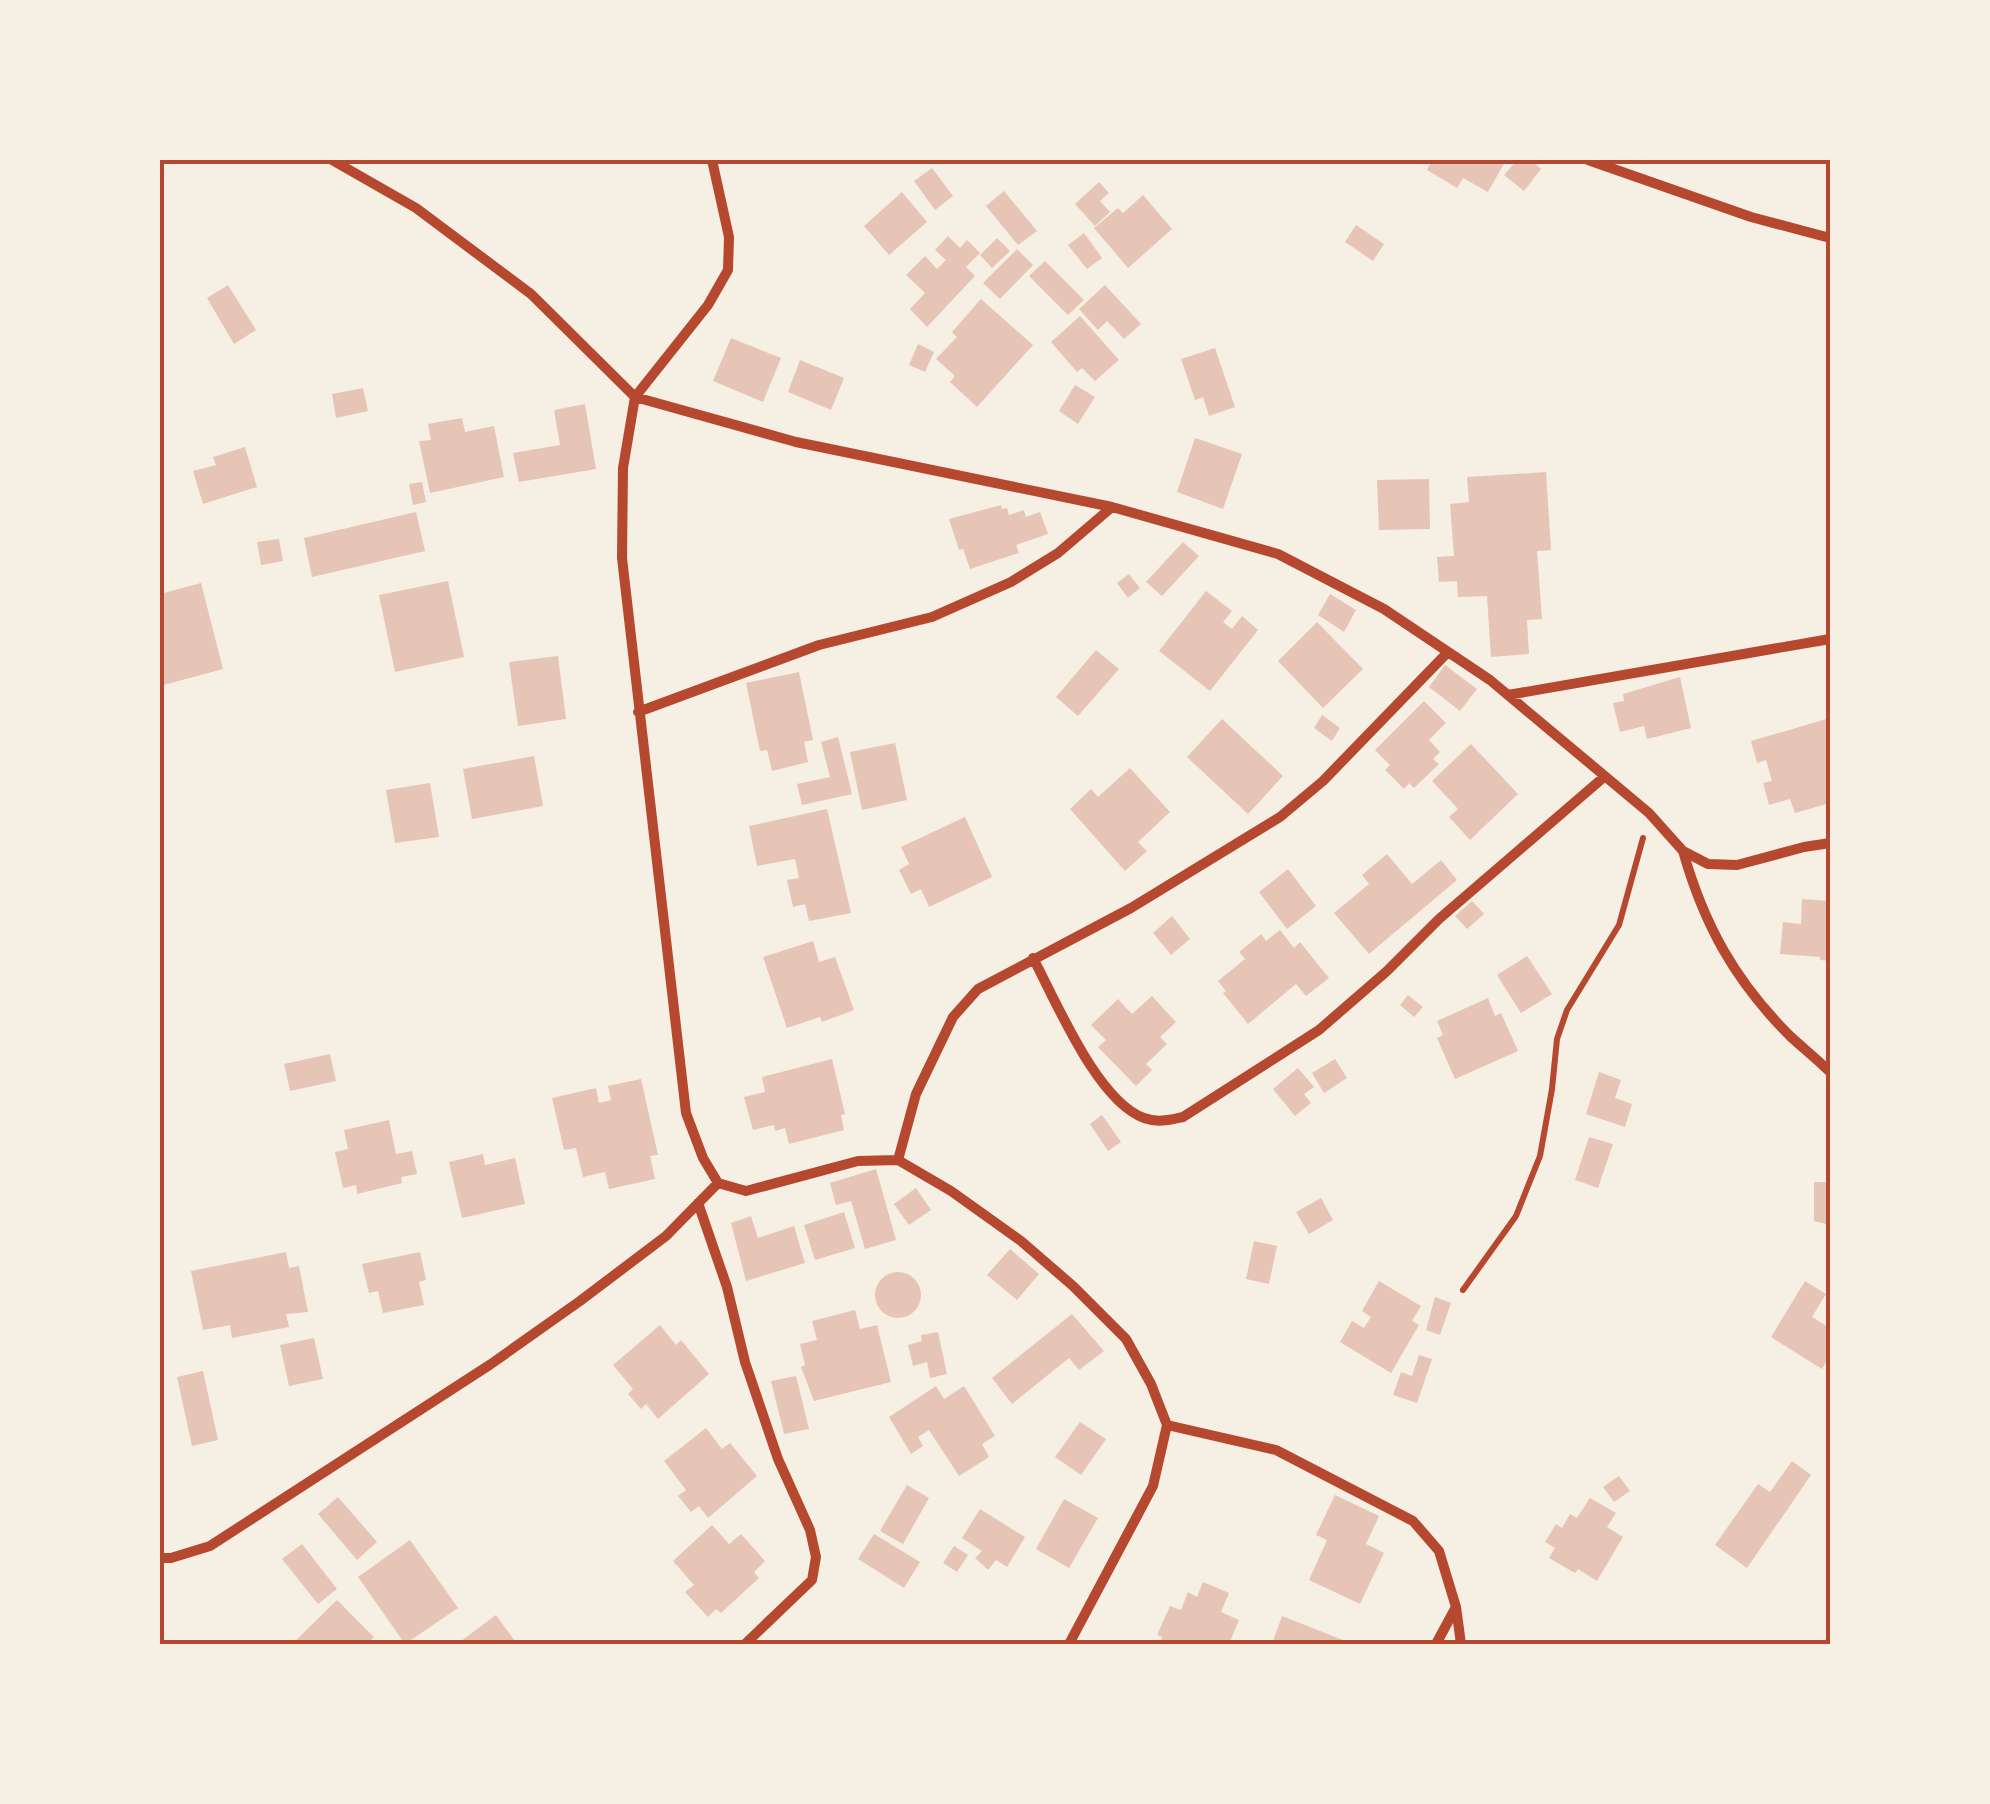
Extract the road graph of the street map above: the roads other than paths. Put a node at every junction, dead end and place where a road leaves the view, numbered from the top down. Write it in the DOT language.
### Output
graph roads {
  1 [pos="332,160"];
  2 [pos="712,160"];
  3 [pos="1588,160"];
  4 [pos="1830,238"];
  5 [pos="635,398"];
  6 [pos="1112,508"];
  7 [pos="1830,639"];
  8 [pos="1446,653"];
  9 [pos="1508,694"];
  10 [pos="638,712"];
  11 [pos="1604,777"];
  12 [pos="1830,844"];
  13 [pos="1682,851"];
  14 [pos="1033,958"];
  15 [pos="1830,1072"];
  16 [pos="898,1160"];
  17 [pos="718,1183"];
  18 [pos="698,1203"];
  19 [pos="1167,1425"];
  20 [pos="160,1558"];
  21 [pos="1456,1607"];
  22 [pos="745,1644"];
  23 [pos="1069,1644"];
  24 [pos="1436,1644"];
  25 [pos="1461,1644"];
  1 -- 5 [label="street"];
  2 -- 5 [label="street"];
  3 -- 4 [label="street"];
  5 -- 6 [label="street"];
  5 -- 10 [label="street"];
  6 -- 8 [label="street"];
  6 -- 10 [label="street"];
  7 -- 9 [label="street"];
  8 -- 9 [label="street"];
  8 -- 14 [label="street"];
  9 -- 11 [label="street"];
  10 -- 17 [label="street"];
  11 -- 13 [label="street"];
  11 -- 14 [label="street"];
  12 -- 13 [label="street"];
  13 -- 15 [label="street"];
  14 -- 16 [label="street"];
  16 -- 17 [label="street"];
  16 -- 19 [label="street"];
  17 -- 18 [label="street"];
  18 -- 20 [label="street"];
  18 -- 22 [label="street"];
  19 -- 21 [label="street"];
  19 -- 23 [label="street"];
  21 -- 24 [label="street"];
  21 -- 25 [label="street"];
}
